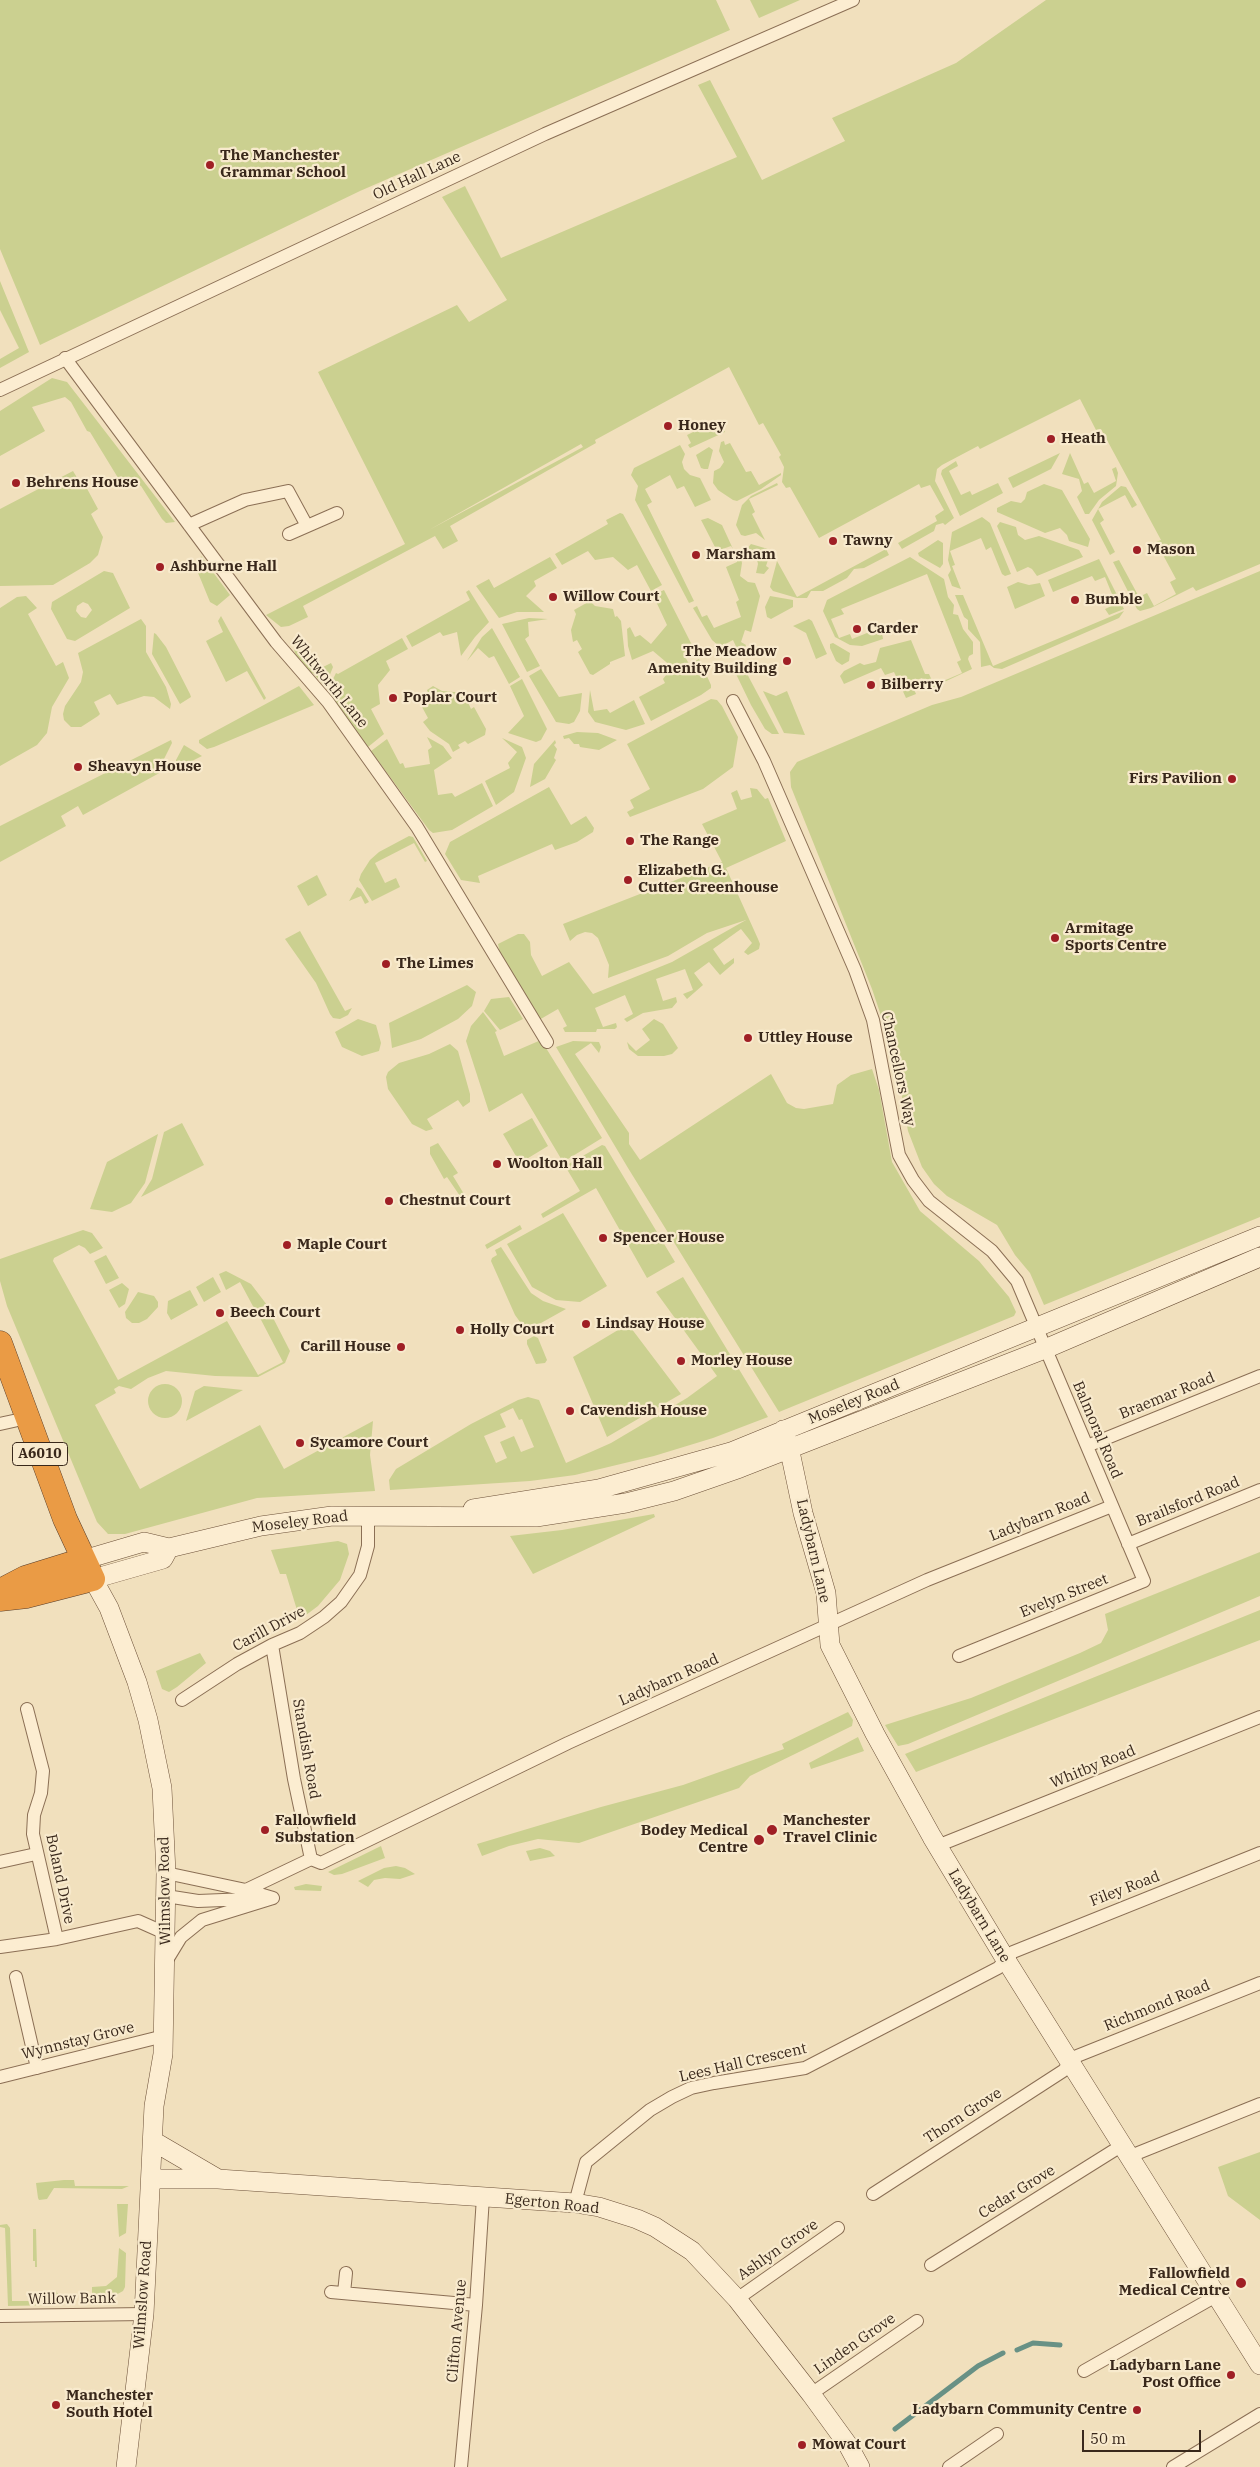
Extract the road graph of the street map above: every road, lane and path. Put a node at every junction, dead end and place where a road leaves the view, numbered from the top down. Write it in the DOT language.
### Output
graph roads {
  1 [pos="853,0"];
  2 [pos="65,358"];
  3 [pos="0,390"];
  4 [pos="336,513"];
  5 [pos="188,525"];
  6 [pos="307,526"];
  7 [pos="289,534"];
  8 [pos="733,701"];
  9 [pos="546,1042"];
  10 [pos="1260,1236"];
  11 [pos="1260,1257"];
  12 [pos="1037,1328"];
  13 [pos="0,1343"];
  14 [pos="1045,1349"];
  15 [pos="1260,1376"];
  16 [pos="27,1418"];
  17 [pos="0,1424"];
  18 [pos="786,1439"];
  19 [pos="1086,1446"];
  20 [pos="1260,1490"];
  21 [pos="1112,1506"];
  22 [pos="368,1515"];
  23 [pos="1128,1544"];
  24 [pos="88,1569"];
  25 [pos="0,1591"];
  26 [pos="0,1599"];
  27 [pos="828,1626"];
  28 [pos="272,1644"];
  29 [pos="959,1656"];
  30 [pos="182,1700"];
  31 [pos="27,1709"];
  32 [pos="1260,1716"];
  33 [pos="937,1846"];
  34 [pos="1260,1853"];
  35 [pos="36,1854"];
  36 [pos="311,1859"];
  37 [pos="0,1862"];
  38 [pos="166,1873"];
  39 [pos="246,1890"];
  40 [pos="166,1896"];
  41 [pos="273,1898"];
  42 [pos="165,1933"];
  43 [pos="56,1939"];
  44 [pos="0,1947"];
  45 [pos="166,1960"];
  46 [pos="1006,1960"];
  47 [pos="16,1976"];
  48 [pos="1260,1983"];
  49 [pos="164,2036"];
  50 [pos="1071,2065"];
  51 [pos="36,2068"];
  52 [pos="0,2077"];
  53 [pos="1260,2104"];
  54 [pos="153,2141"];
  55 [pos="1125,2152"];
  56 [pos="151,2179"];
  57 [pos="218,2179"];
  58 [pos="873,2194"];
  59 [pos="483,2197"];
  60 [pos="575,2203"];
  61 [pos="838,2228"];
  62 [pos="931,2265"];
  63 [pos="346,2273"];
  64 [pos="331,2292"];
  65 [pos="344,2293"];
  66 [pos="1216,2296"];
  67 [pos="737,2298"];
  68 [pos="476,2305"];
  69 [pos="144,2314"];
  70 [pos="0,2316"];
  71 [pos="917,2321"];
  72 [pos="1257,2355"];
  73 [pos="1084,2371"];
  74 [pos="811,2394"];
  75 [pos="1260,2414"];
  76 [pos="997,2434"];
  77 [pos="126,2467"];
  78 [pos="460,2467"];
  79 [pos="860,2467"];
  80 [pos="949,2467"];
  81 [pos="1173,2467"];
  1 -- 2 [label="street, Old Hall Lane"];
  2 -- 3 [label="street, Old Hall Lane"];
  2 -- 5 [label="street, Whitworth Lane"];
  4 -- 6 [label="street"];
  5 -- 6 [label="street"];
  5 -- 9 [label="street, Whitworth Lane"];
  6 -- 7 [label="street"];
  8 -- 12 [label="street, Chancellors Way"];
  10 -- 12 [label="main road, Moseley Road"];
  11 -- 14 [label="main road, Moseley Road"];
  12 -- 14 [label="street, Balmoral Road"];
  12 -- 18 [label="main road, Moseley Road"];
  13 -- 16 [label="highway, Wilmslow Road / A6010"];
  14 -- 18 [label="main road, Moseley Road"];
  14 -- 19 [label="street, Balmoral Road"];
  15 -- 19 [label="street, Braemar Road"];
  16 -- 17 [label="street"];
  16 -- 24 [label="highway, Wilmslow Road / A6010"];
  18 -- 22 [label="main road, Moseley Road"];
  18 -- 27 [label="main road, Ladybarn Lane"];
  19 -- 21 [label="street, Balmoral Road"];
  20 -- 23 [label="street, Brailsford Road"];
  21 -- 23 [label="street, Balmoral Road"];
  21 -- 27 [label="street, Ladybarn Road"];
  22 -- 24 [label="main road, Moseley Road"];
  22 -- 28 [label="street, Carill Drive"];
  23 -- 29 [label="street, Evelyn Street"];
  24 -- 25 [label="highway"];
  24 -- 26 [label="highway"];
  24 -- 38 [label="main road, Wilmslow Road"];
  27 -- 33 [label="main road, Ladybarn Lane"];
  27 -- 36 [label="street, Ladybarn Road"];
  28 -- 30 [label="street, Carill Drive"];
  28 -- 36 [label="street, Standish Road"];
  31 -- 35 [label="street, Boland Drive"];
  32 -- 33 [label="street, Whitby Road"];
  33 -- 46 [label="main road, Ladybarn Lane"];
  34 -- 46 [label="street, Filey Road"];
  35 -- 37 [label="street"];
  35 -- 43 [label="street, Boland Drive"];
  36 -- 39 [label="street, Ladybarn Road"];
  38 -- 39 [label="street"];
  38 -- 40 [label="main road, Wilmslow Road"];
  39 -- 41 [label="street"];
  40 -- 41 [label="street"];
  40 -- 42 [label="main road, Wilmslow Road"];
  41 -- 45 [label="street"];
  42 -- 43 [label="street"];
  42 -- 45 [label="main road, Wilmslow Road"];
  43 -- 44 [label="street"];
  45 -- 49 [label="main road, Wilmslow Road"];
  46 -- 50 [label="main road, Ladybarn Lane"];
  46 -- 60 [label="street, Lees Hall Crescent"];
  47 -- 51 [label="street"];
  48 -- 50 [label="street, Richmond Road"];
  49 -- 51 [label="street, Wynnstay Grove"];
  49 -- 54 [label="main road, Wilmslow Road"];
  50 -- 55 [label="main road, Ladybarn Lane"];
  50 -- 58 [label="street, Thorn Grove"];
  51 -- 52 [label="street, Wynnstay Grove"];
  53 -- 55 [label="street, Cedar Grove"];
  54 -- 56 [label="main road, Wilmslow Road"];
  54 -- 57 [label="main road, Egerton Road"];
  55 -- 62 [label="street, Cedar Grove"];
  55 -- 66 [label="main road, Ladybarn Lane"];
  56 -- 57 [label="main road, Egerton Road"];
  56 -- 69 [label="main road, Wilmslow Road"];
  57 -- 59 [label="main road, Egerton Road"];
  59 -- 60 [label="main road, Egerton Road"];
  59 -- 68 [label="street, Clifton Avenue"];
  60 -- 67 [label="main road, Egerton Road"];
  61 -- 67 [label="street, Ashlyn Grove"];
  63 -- 65 [label="street"];
  64 -- 65 [label="street"];
  65 -- 68 [label="street"];
  66 -- 72 [label="main road, Ladybarn Lane"];
  66 -- 73 [label="street"];
  67 -- 74 [label="main road, Egerton Road"];
  68 -- 78 [label="street, Clifton Avenue"];
  69 -- 70 [label="street, Willow Bank"];
  69 -- 77 [label="main road, Wilmslow Road"];
  71 -- 74 [label="street, Linden Grove"];
  74 -- 79 [label="main road, Egerton Road"];
  75 -- 81 [label="street"];
  76 -- 80 [label="street"];
}
